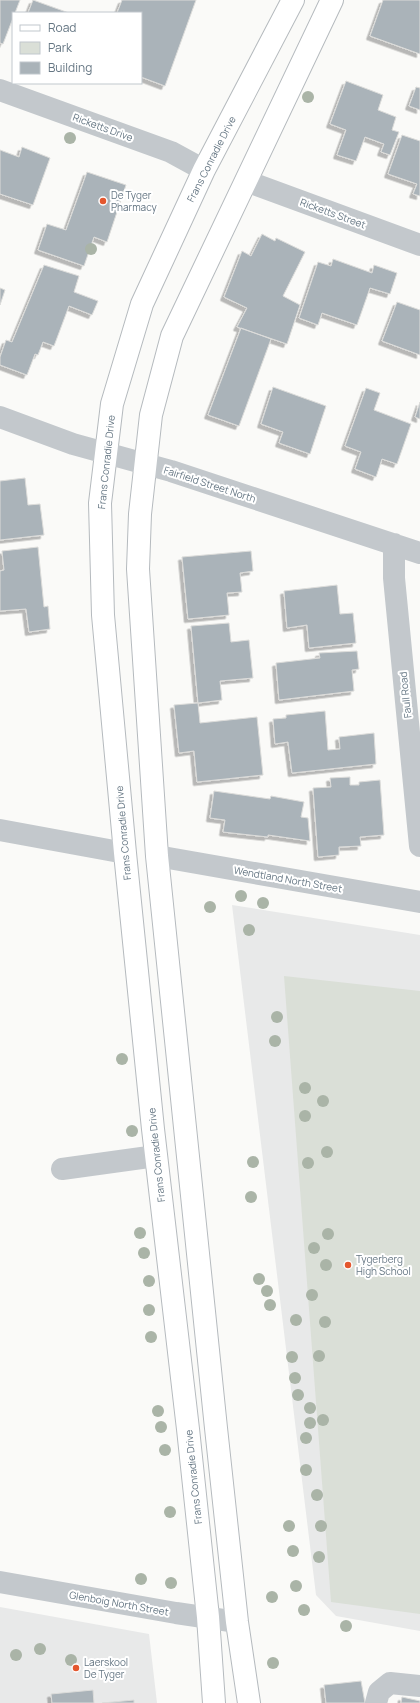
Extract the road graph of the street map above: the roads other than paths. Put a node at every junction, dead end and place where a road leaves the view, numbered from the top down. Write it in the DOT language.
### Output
graph roads {
  1 [pos="294,0"];
  2 [pos="332,0"];
  3 [pos="0,90"];
  4 [pos="204,170"];
  5 [pos="246,181"];
  6 [pos="420,245"];
  7 [pos="0,417"];
  8 [pos="105,453"];
  9 [pos="145,463"];
  10 [pos="394,544"];
  11 [pos="420,553"];
  12 [pos="0,830"];
  13 [pos="420,846"];
  14 [pos="124,853"];
  15 [pos="157,856"];
  16 [pos="420,902"];
  17 [pos="156,1156"];
  18 [pos="62,1169"];
  19 [pos="0,1582"];
  20 [pos="208,1617"];
  21 [pos="238,1622"];
  22 [pos="420,1686"];
  23 [pos="214,1703"];
  24 [pos="249,1703"];
  25 [pos="376,1703"];
  1 -- 4 [label="main road, Frans Conradie Drive"];
  2 -- 5 [label="main road"];
  3 -- 4 [label="street, Ricketts Drive"];
  4 -- 8 [label="main road, Frans Conradie Drive"];
  5 -- 6 [label="street, Ricketts Street"];
  5 -- 9 [label="main road"];
  7 -- 8 [label="street, Fairfield Street North"];
  8 -- 9 [label="street, Fairfield Street North"];
  8 -- 14 [label="main road, Frans Conradie Drive"];
  9 -- 10 [label="street, Fairfield Street North"];
  9 -- 15 [label="main road"];
  10 -- 11 [label="street, Fairfield Street North"];
  10 -- 13 [label="street, Faull Road"];
  12 -- 14 [label="street"];
  14 -- 17 [label="main road, Frans Conradie Drive"];
  15 -- 16 [label="street, Wendtland North Street"];
  15 -- 21 [label="main road"];
  17 -- 18 [label="street"];
  17 -- 20 [label="main road, Frans Conradie Drive"];
  19 -- 20 [label="street, Glenboig North Street"];
  20 -- 21 [label="street, Glenboig North Street"];
  20 -- 23 [label="main road, Frans Conradie Drive"];
  21 -- 24 [label="main road"];
  22 -- 25 [label="street"];
}
